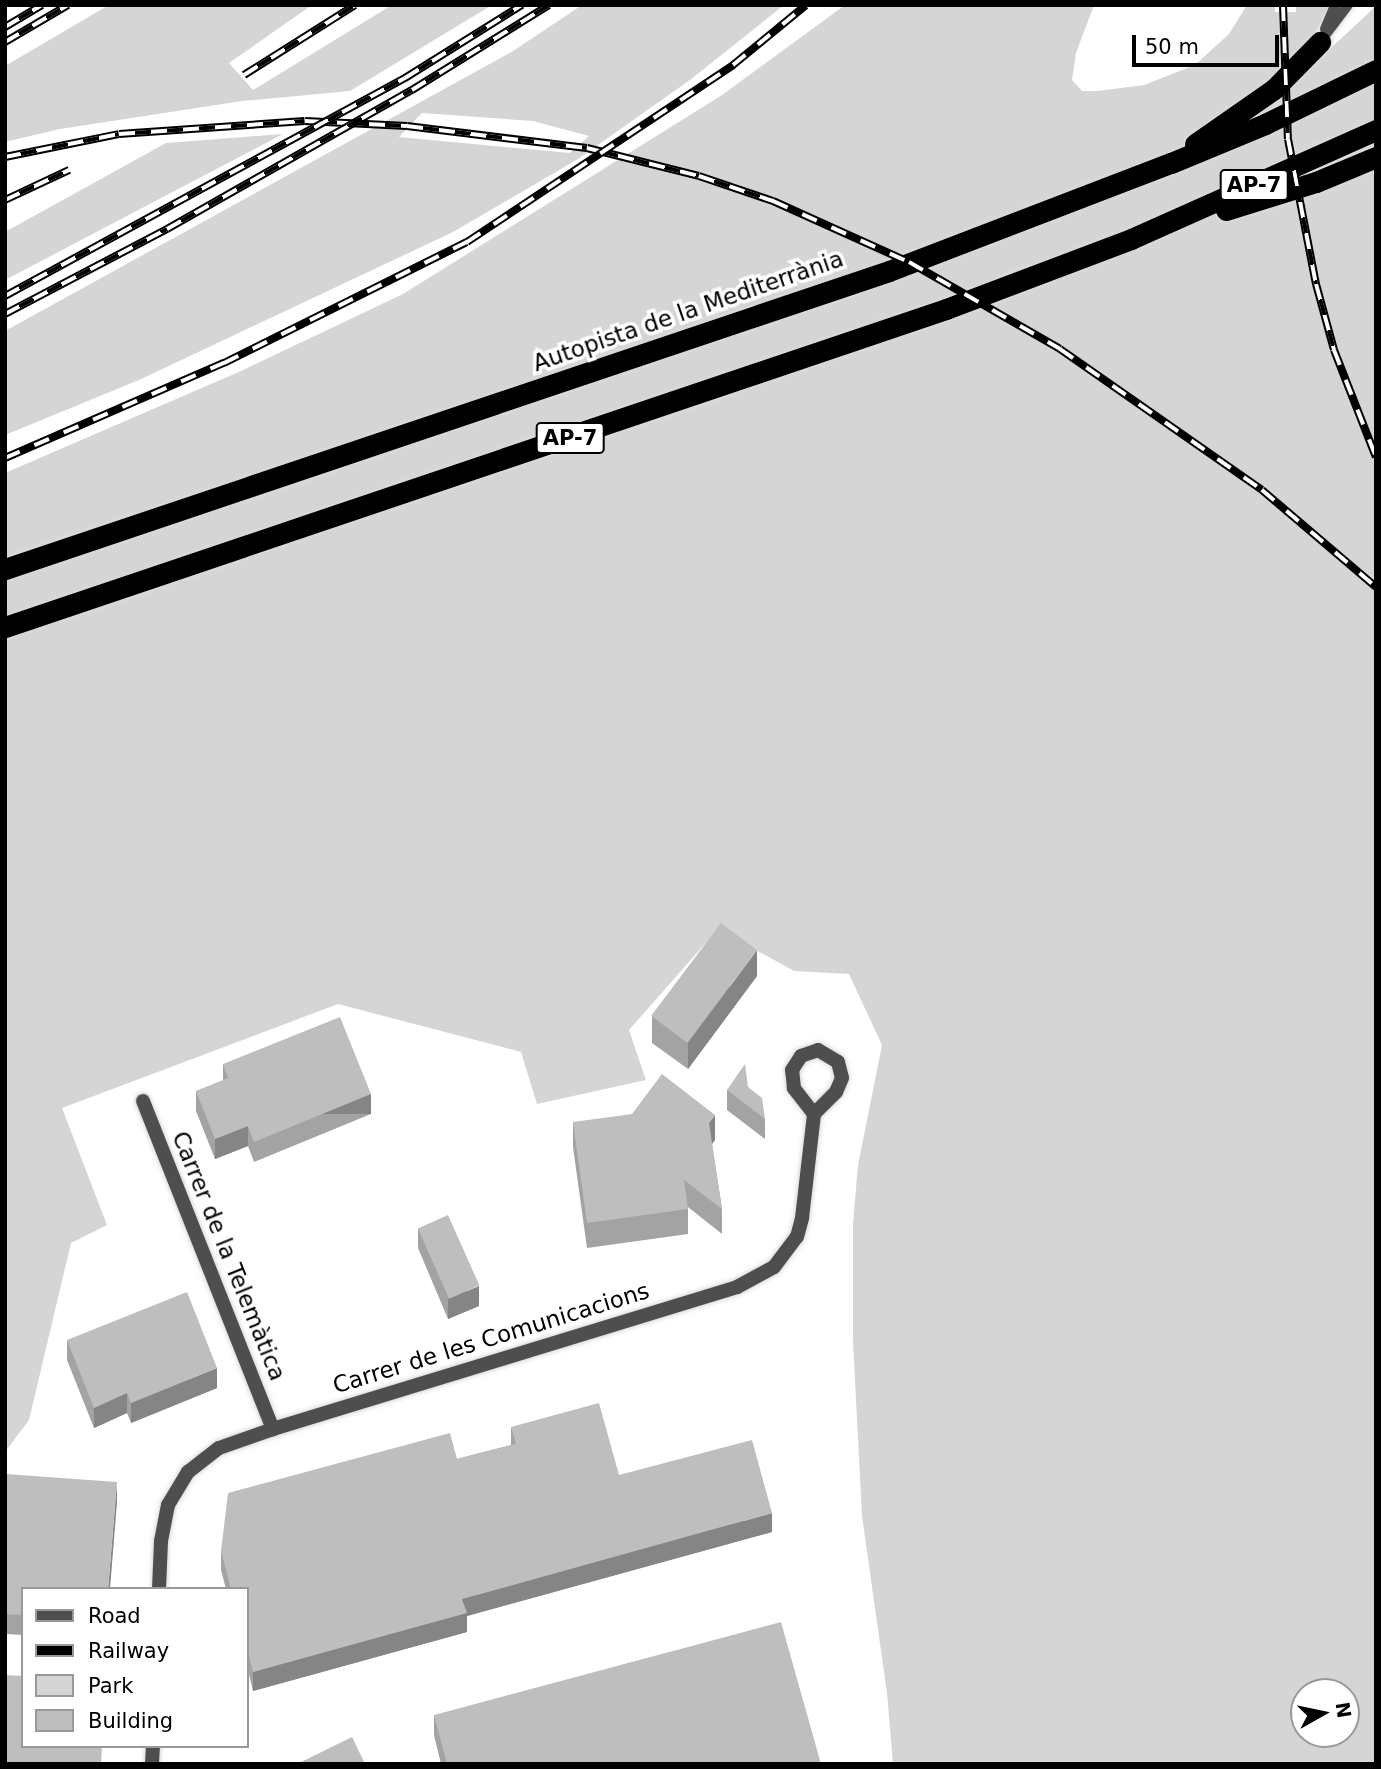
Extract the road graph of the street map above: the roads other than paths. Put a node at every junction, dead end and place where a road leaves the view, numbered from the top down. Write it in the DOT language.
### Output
graph roads {
  1 [pos="1335,5"];
  2 [pos="1348,5"];
  3 [pos="1320,42"];
  4 [pos="1376,70"];
  5 [pos="1376,130"];
  6 [pos="1376,156"];
  7 [pos="1171,163"];
  8 [pos="1131,239"];
  9 [pos="5,569"];
  10 [pos="5,627"];
  11 [pos="143,1101"];
  12 [pos="814,1114"];
  13 [pos="273,1429"];
  14 [pos="159,1587"];
  1 -- 3 [label="lane"];
  2 -- 3 [label="lane"];
  3 -- 7 [label="highway"];
  4 -- 7 [label="highway, Autopista de la Mediterrània / AP-7"];
  5 -- 8 [label="highway, AP-7"];
  6 -- 8 [label="highway"];
  7 -- 9 [label="highway, Autopista de la Mediterrània / AP-7"];
  8 -- 10 [label="highway, AP-7"];
  11 -- 13 [label="street, Carrer de la Telemàtica"];
  12 -- 13 [label="street, Carrer de les Comunicacions"];
  13 -- 14 [label="street, Carrer de les Comunicacions"];
}
